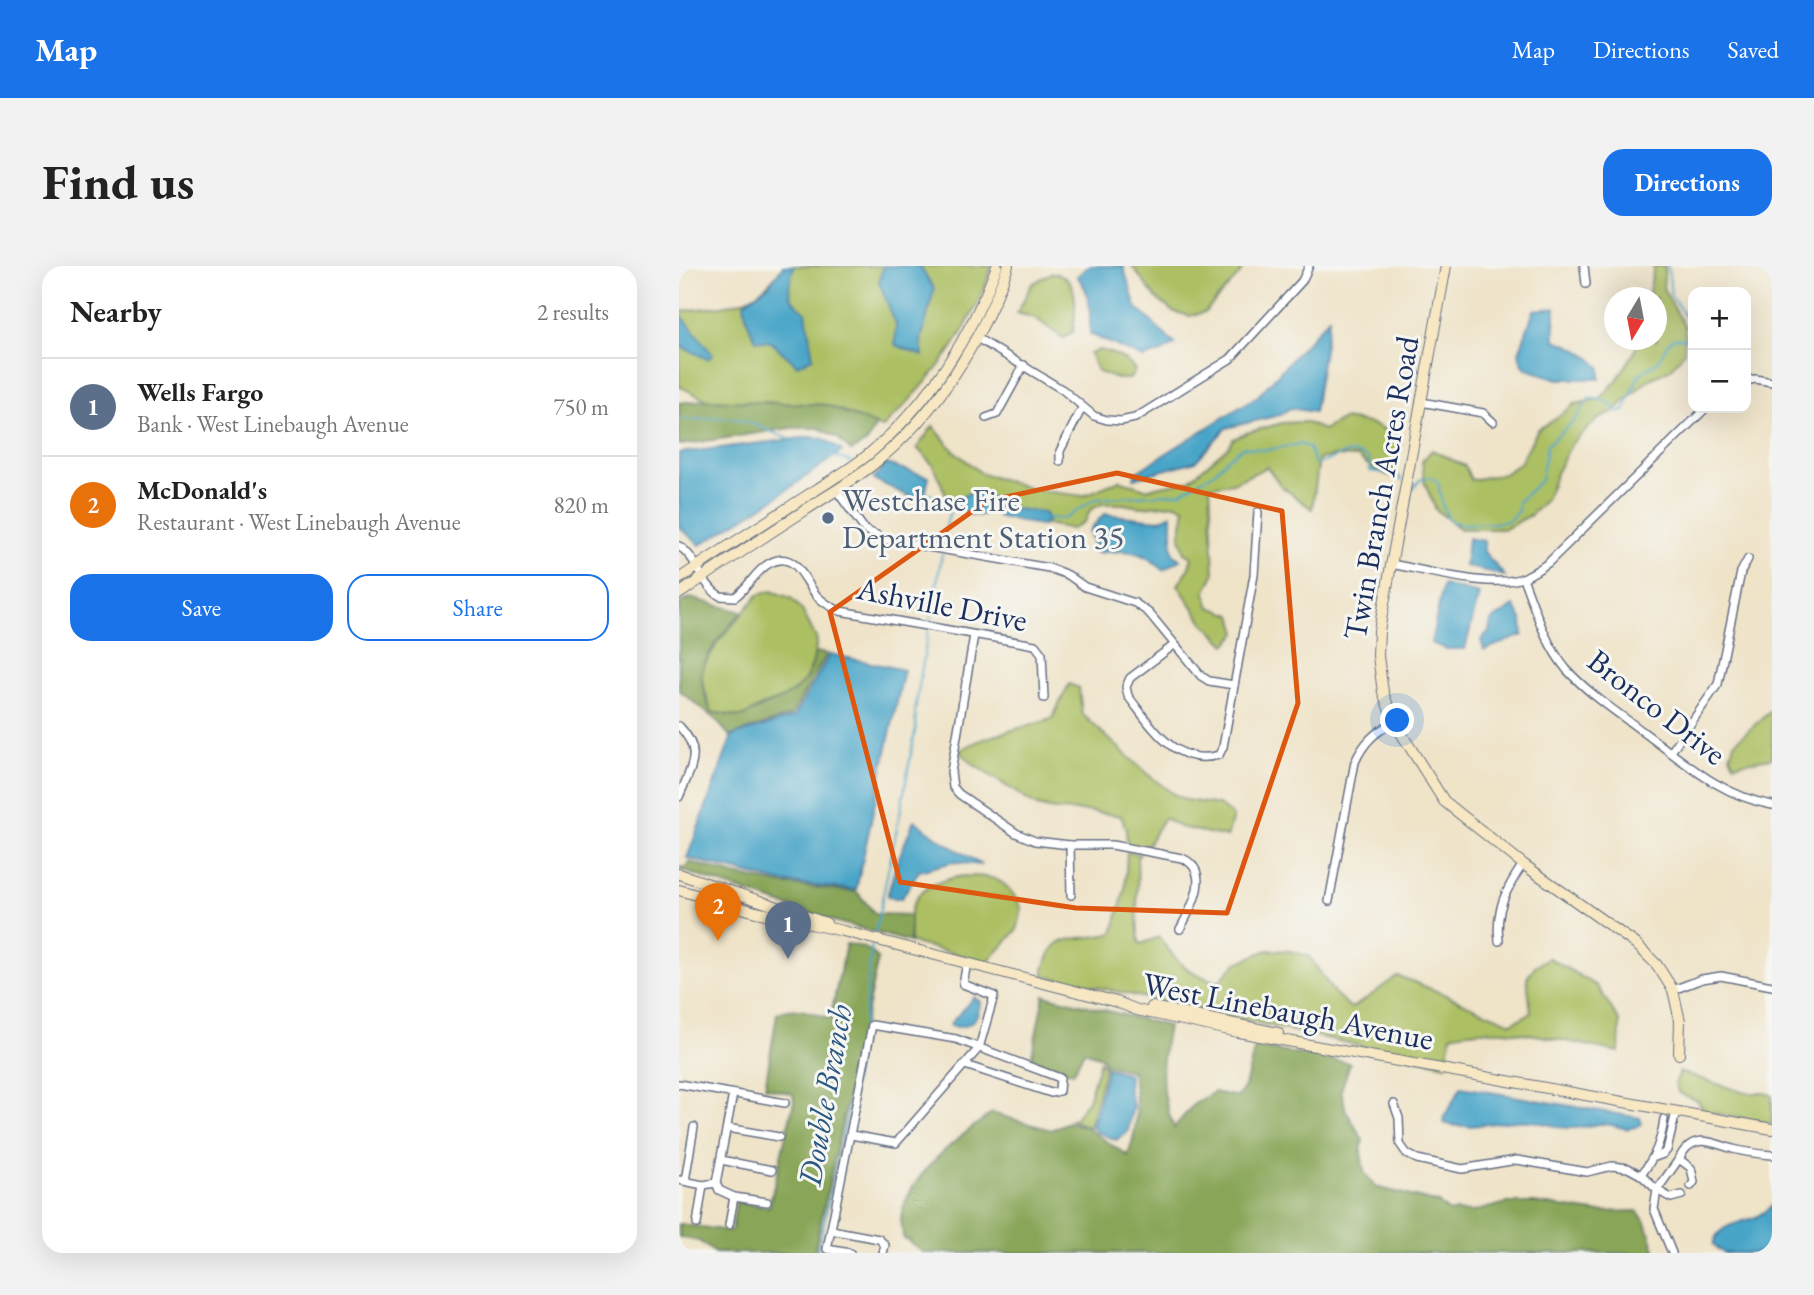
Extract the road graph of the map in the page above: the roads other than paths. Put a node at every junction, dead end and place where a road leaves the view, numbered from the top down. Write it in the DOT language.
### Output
graph roads {
  1 [pos="997,266"];
  2 [pos="1008,266"];
  3 [pos="1309,266"];
  4 [pos="1446,266"];
  5 [pos="1584,266"];
  6 [pos="1586,284"];
  7 [pos="972,336"];
  8 [pos="1024,365"];
  9 [pos="1751,380"];
  10 [pos="1772,382"];
  11 [pos="1421,402"];
  12 [pos="1082,408"];
  13 [pos="1701,413"];
  14 [pos="986,418"];
  15 [pos="1493,422"];
  16 [pos="1060,461"];
  17 [pos="830,480"];
  18 [pos="836,490"];
  19 [pos="1258,513"];
  20 [pos="679,546"];
  21 [pos="1748,559"];
  22 [pos="1391,564"];
  23 [pos="696,567"];
  24 [pos="703,577"];
  25 [pos="1523,578"];
  26 [pos="679,579"];
  27 [pos="679,594"];
  28 [pos="974,635"];
  29 [pos="1174,645"];
  30 [pos="1234,685"];
  31 [pos="1044,698"];
  32 [pos="1394,722"];
  33 [pos="679,726"];
  34 [pos="1671,752"];
  35 [pos="679,797"];
  36 [pos="1772,805"];
  37 [pos="1070,845"];
  38 [pos="1523,864"];
  39 [pos="679,874"];
  40 [pos="699,881"];
  41 [pos="679,890"];
  42 [pos="695,895"];
  43 [pos="1070,895"];
  44 [pos="1329,901"];
  45 [pos="1180,929"];
  46 [pos="842,931"];
  47 [pos="1499,941"];
  48 [pos="967,963"];
  49 [pos="1772,986"];
  50 [pos="1673,990"];
  51 [pos="979,1048"];
  52 [pos="1679,1054"];
  53 [pos="965,1065"];
  54 [pos="679,1084"];
  55 [pos="733,1094"];
  56 [pos="785,1102"];
  57 [pos="1394,1104"];
  58 [pos="1653,1108"];
  59 [pos="1676,1112"];
  60 [pos="1664,1119"];
  61 [pos="694,1127"];
  62 [pos="726,1128"];
  63 [pos="1772,1129"];
  64 [pos="851,1135"];
  65 [pos="779,1137"];
  66 [pos="1772,1155"];
  67 [pos="1655,1157"];
  68 [pos="1679,1159"];
  69 [pos="720,1160"];
  70 [pos="772,1170"];
  71 [pos="1641,1175"];
  72 [pos="682,1181"];
  73 [pos="716,1183"];
  74 [pos="703,1185"];
  75 [pos="1691,1186"];
  76 [pos="1657,1189"];
  77 [pos="1682,1195"];
  78 [pos="734,1197"];
  79 [pos="767,1202"];
  80 [pos="697,1224"];
  81 [pos="729,1225"];
  82 [pos="831,1230"];
  83 [pos="850,1253"];
  84 [pos="883,1253"];
  85 [pos="1672,1253"];
  1 -- 7 [label="street"];
  2 -- 7 [label="street"];
  3 -- 12 [label="street"];
  4 -- 11 [label="street, Twin Branch Acres Road"];
  5 -- 6 [label="street"];
  7 -- 8 [label="street"];
  7 -- 17 [label="street"];
  7 -- 18 [label="street"];
  8 -- 12 [label="street"];
  8 -- 14 [label="street"];
  9 -- 10 [label="street"];
  11 -- 15 [label="street"];
  11 -- 22 [label="street, Twin Branch Acres Road"];
  12 -- 16 [label="street"];
  13 -- 25 [label="street"];
  17 -- 18 [label="street"];
  17 -- 23 [label="street"];
  18 -- 24 [label="street"];
  18 -- 29 [label="street"];
  19 -- 30 [label="street"];
  20 -- 23 [label="street, Ashville Drive"];
  21 -- 34 [label="street"];
  22 -- 25 [label="street"];
  22 -- 32 [label="street, Twin Branch Acres Road"];
  23 -- 24 [label="street, Ashville Drive"];
  23 -- 26 [label="street"];
  24 -- 27 [label="street"];
  24 -- 28 [label="street, Ashville Drive"];
  25 -- 34 [label="street, Bronco Drive"];
  28 -- 31 [label="street, Ashville Drive"];
  28 -- 37 [label="street"];
  29 -- 30 [label="street"];
  29 -- 30 [label="street"];
  32 -- 38 [label="street, Twin Branch Acres Road"];
  32 -- 44 [label="street"];
  33 -- 35 [label="street"];
  34 -- 36 [label="street, Bronco Drive"];
  37 -- 43 [label="street"];
  37 -- 45 [label="street"];
  38 -- 47 [label="street"];
  38 -- 50 [label="street, Twin Branch Acres Road"];
  39 -- 40 [label="street, West Linebaugh Avenue"];
  40 -- 42 [label="street"];
  40 -- 46 [label="street, West Linebaugh Avenue"];
  41 -- 42 [label="street, West Linebaugh Avenue"];
  42 -- 46 [label="street, West Linebaugh Avenue"];
  46 -- 48 [label="street, West Linebaugh Avenue"];
  48 -- 51 [label="street"];
  48 -- 58 [label="street, West Linebaugh Avenue"];
  49 -- 50 [label="street"];
  50 -- 52 [label="street, Twin Branch Acres Road"];
  51 -- 53 [label="street"];
  51 -- 53 [label="street"];
  51 -- 64 [label="street"];
  53 -- 64 [label="street"];
  54 -- 55 [label="street"];
  55 -- 56 [label="street"];
  55 -- 62 [label="street"];
  57 -- 71 [label="street"];
  58 -- 59 [label="street, West Linebaugh Avenue"];
  58 -- 60 [label="street"];
  59 -- 63 [label="street, West Linebaugh Avenue"];
  59 -- 67 [label="street"];
  60 -- 67 [label="street"];
  61 -- 72 [label="street"];
  62 -- 65 [label="street"];
  62 -- 69 [label="street"];
  64 -- 82 [label="street"];
  66 -- 68 [label="street"];
  67 -- 71 [label="street"];
  68 -- 75 [label="street"];
  68 -- 76 [label="street"];
  69 -- 70 [label="street"];
  69 -- 73 [label="street"];
  71 -- 76 [label="street"];
  72 -- 74 [label="street"];
  73 -- 74 [label="street"];
  73 -- 78 [label="street"];
  74 -- 80 [label="street"];
  76 -- 77 [label="street"];
  76 -- 85 [label="street"];
  78 -- 79 [label="street"];
  78 -- 81 [label="street"];
  82 -- 83 [label="street"];
  82 -- 84 [label="street"];
}
